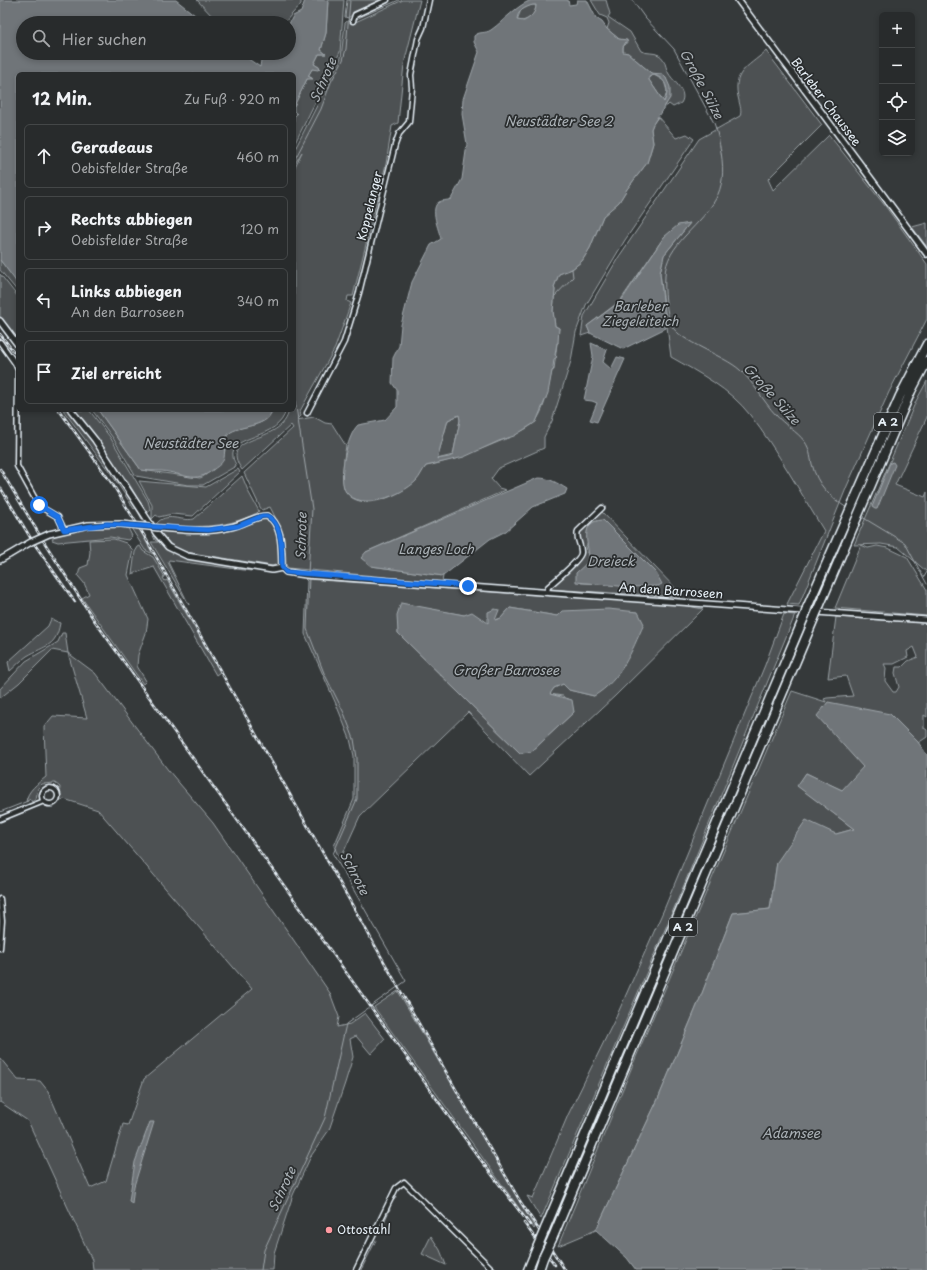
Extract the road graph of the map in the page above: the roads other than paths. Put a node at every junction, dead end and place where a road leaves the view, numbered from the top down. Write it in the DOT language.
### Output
graph roads {
  1 [pos="387,0"];
  2 [pos="429,0"];
  3 [pos="738,0"];
  4 [pos="353,21"];
  5 [pos="927,254"];
  6 [pos="0,321"];
  7 [pos="0,342"];
  8 [pos="16,342"];
  9 [pos="927,344"];
  10 [pos="927,361"];
  11 [pos="16,364"];
  12 [pos="927,372"];
  13 [pos="319,378"];
  14 [pos="324,380"];
  15 [pos="912,391"];
  16 [pos="18,412"];
  17 [pos="73,412"];
  18 [pos="307,413"];
  19 [pos="602,508"];
  20 [pos="64,530"];
  21 [pos="0,560"];
  22 [pos="282,568"];
  23 [pos="547,592"];
  24 [pos="927,620"];
  25 [pos="44,801"];
  26 [pos="0,819"];
  27 [pos="0,899"];
  28 [pos="0,948"];
  29 [pos="356,1270"];
  30 [pos="493,1270"];
  31 [pos="528,1270"];
  32 [pos="539,1270"];
  1 -- 4 [label="street"];
  2 -- 14 [label="street, Koppelanger"];
  3 -- 5 [label="street, Barleber Chaussee"];
  6 -- 8 [label="street"];
  7 -- 11 [label="street"];
  9 -- 31 [label="highway, A 2, bridge"];
  10 -- 15 [label="highway, A 2"];
  12 -- 15 [label="highway"];
  13 -- 14 [label="street"];
  14 -- 18 [label="street, Koppelanger"];
  15 -- 32 [label="highway, A 2, bridge"];
  16 -- 20 [label="street"];
  17 -- 22 [label="street, An den Barroseen"];
  19 -- 23 [label="street"];
  20 -- 21 [label="street, bridge"];
  20 -- 22 [label="street, bridge"];
  22 -- 23 [label="street, An den Barroseen"];
  23 -- 24 [label="street, An den Barroseen"];
  25 -- 26 [label="street"];
  27 -- 28 [label="street"];
  29 -- 30 [label="street"];
}
